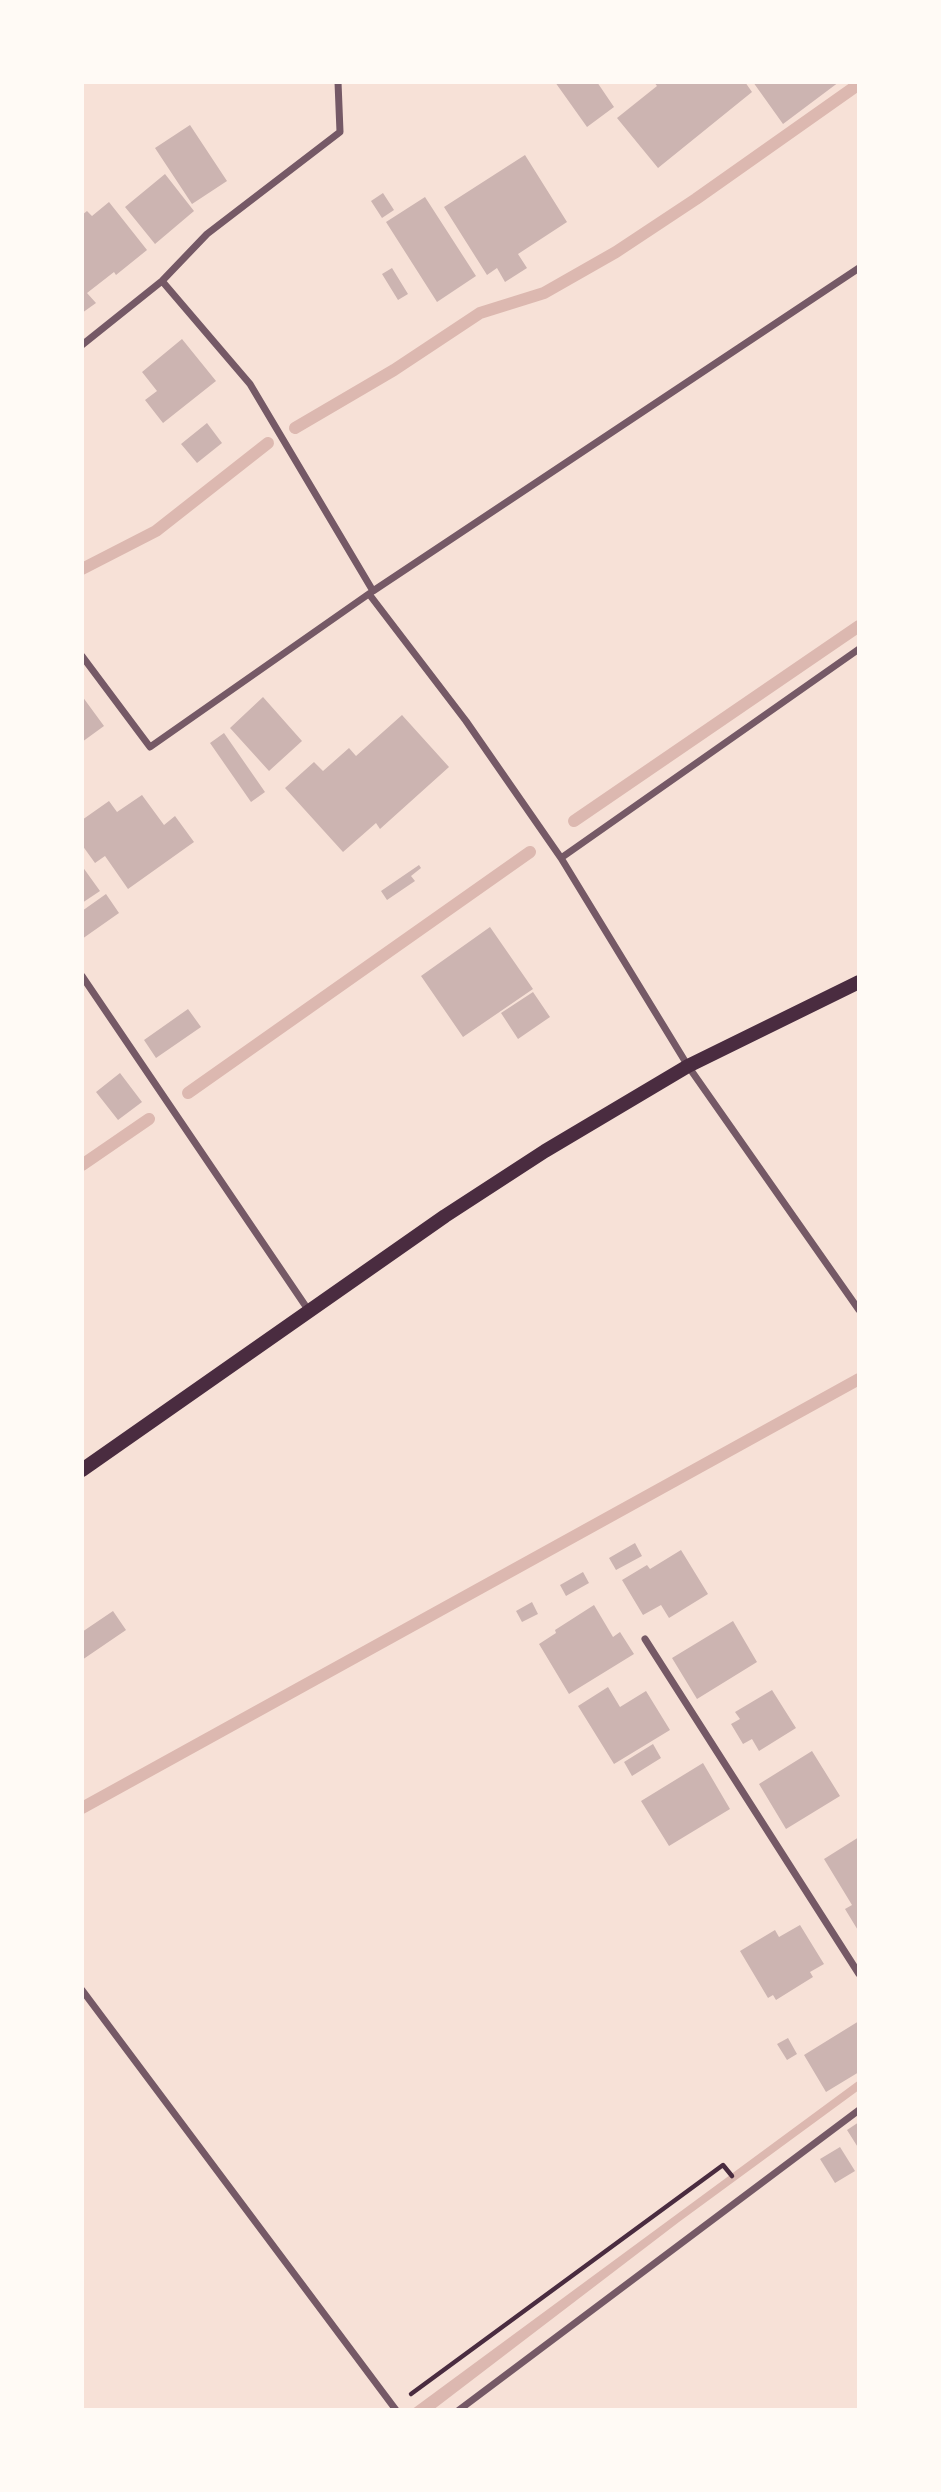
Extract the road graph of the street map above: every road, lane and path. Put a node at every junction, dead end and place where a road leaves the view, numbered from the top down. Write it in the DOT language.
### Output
graph roads {
  1 [pos="338,82"];
  2 [pos="859,268"];
  3 [pos="162,281"];
  4 [pos="82,345"];
  5 [pos="371,592"];
  6 [pos="859,649"];
  7 [pos="82,656"];
  8 [pos="561,858"];
  9 [pos="82,976"];
  10 [pos="859,982"];
  11 [pos="688,1066"];
  12 [pos="859,1310"];
  13 [pos="309,1311"];
  14 [pos="82,1470"];
  15 [pos="645,1639"];
  16 [pos="859,1974"];
  17 [pos="82,1990"];
  18 [pos="859,2110"];
  19 [pos="728,2171"];
  20 [pos="393,2409"];
  21 [pos="459,2410"];
  1 -- 3 [label="street"];
  2 -- 5 [label="street"];
  3 -- 4 [label="street"];
  3 -- 5 [label="street"];
  5 -- 7 [label="street"];
  5 -- 8 [label="street"];
  6 -- 8 [label="street"];
  8 -- 11 [label="street"];
  9 -- 13 [label="street"];
  10 -- 11 [label="main road"];
  11 -- 12 [label="street"];
  11 -- 13 [label="main road"];
  13 -- 14 [label="main road"];
  15 -- 16 [label="street"];
  17 -- 20 [label="street"];
  18 -- 21 [label="street"];
  19 -- 20 [label="path"];
}
